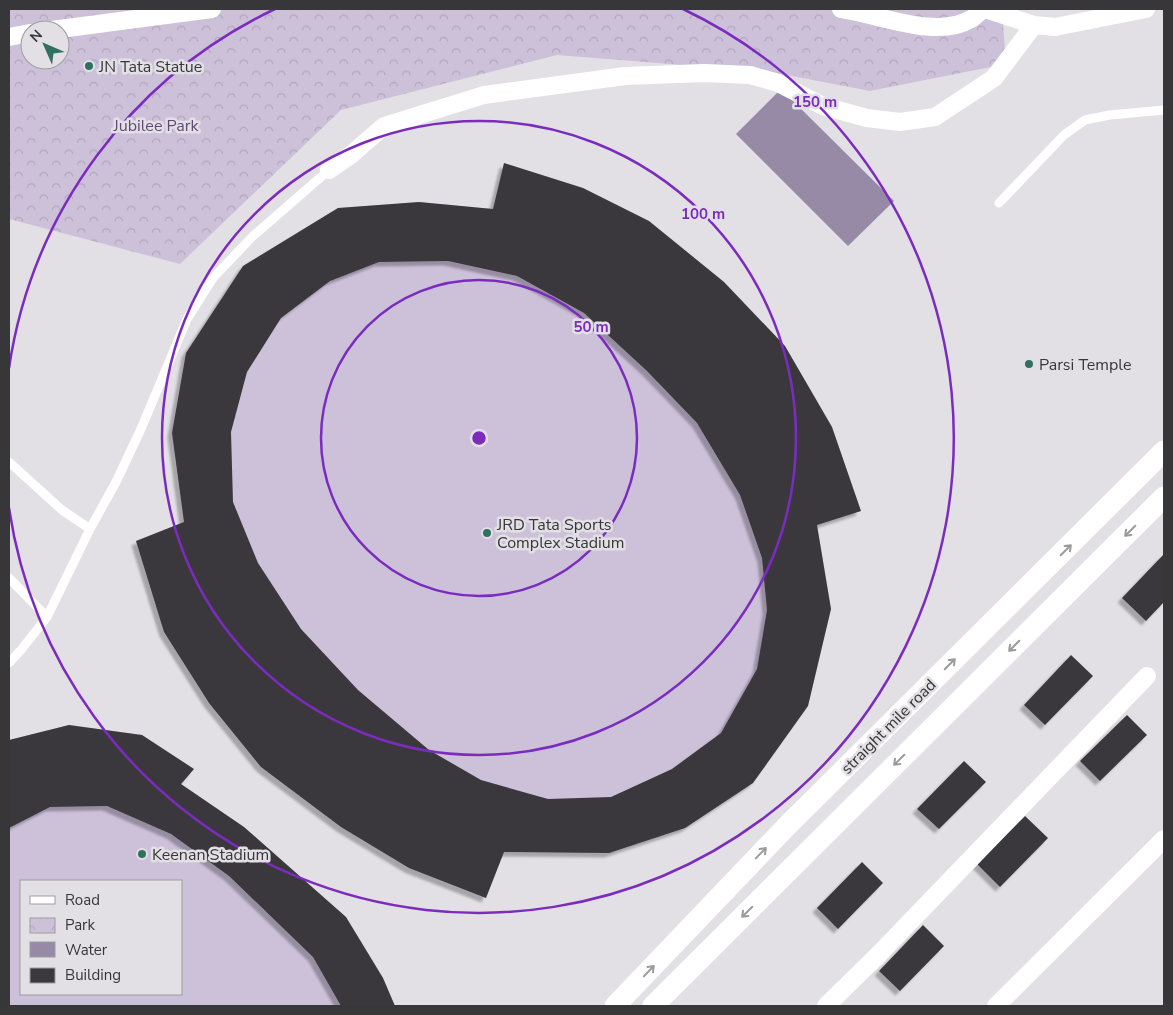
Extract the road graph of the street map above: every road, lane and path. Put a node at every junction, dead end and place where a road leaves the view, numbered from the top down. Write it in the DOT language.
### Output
graph roads {
  1 [pos="212,9"];
  2 [pos="841,9"];
  3 [pos="984,9"];
  4 [pos="1146,9"];
  5 [pos="1034,25"];
  6 [pos="70,28"];
  7 [pos="1164,110"];
  8 [pos="329,170"];
  9 [pos="999,202"];
  10 [pos="1164,451"];
  11 [pos="9,462"];
  12 [pos="1162,504"];
  13 [pos="90,529"];
  14 [pos="9,578"];
  15 [pos="47,617"];
  16 [pos="9,663"];
  17 [pos="1147,676"];
  18 [pos="1164,839"];
  19 [pos="615,1006"];
  20 [pos="653,1006"];
  21 [pos="826,1006"];
  22 [pos="996,1006"];
  1 -- 6 [label="street"];
  2 -- 3 [label="street"];
  3 -- 5 [label="street"];
  4 -- 5 [label="street"];
  5 -- 8 [label="street"];
  7 -- 9 [label="lane"];
  8 -- 13 [label="lane"];
  19 -- 10 [label="street, straight mile road, one-way"];
  11 -- 13 [label="lane"];
  12 -- 20 [label="street, straight mile road, one-way"];
  13 -- 15 [label="lane"];
  14 -- 15 [label="lane"];
  15 -- 16 [label="lane"];
  17 -- 21 [label="street"];
  18 -- 22 [label="street"];
}
